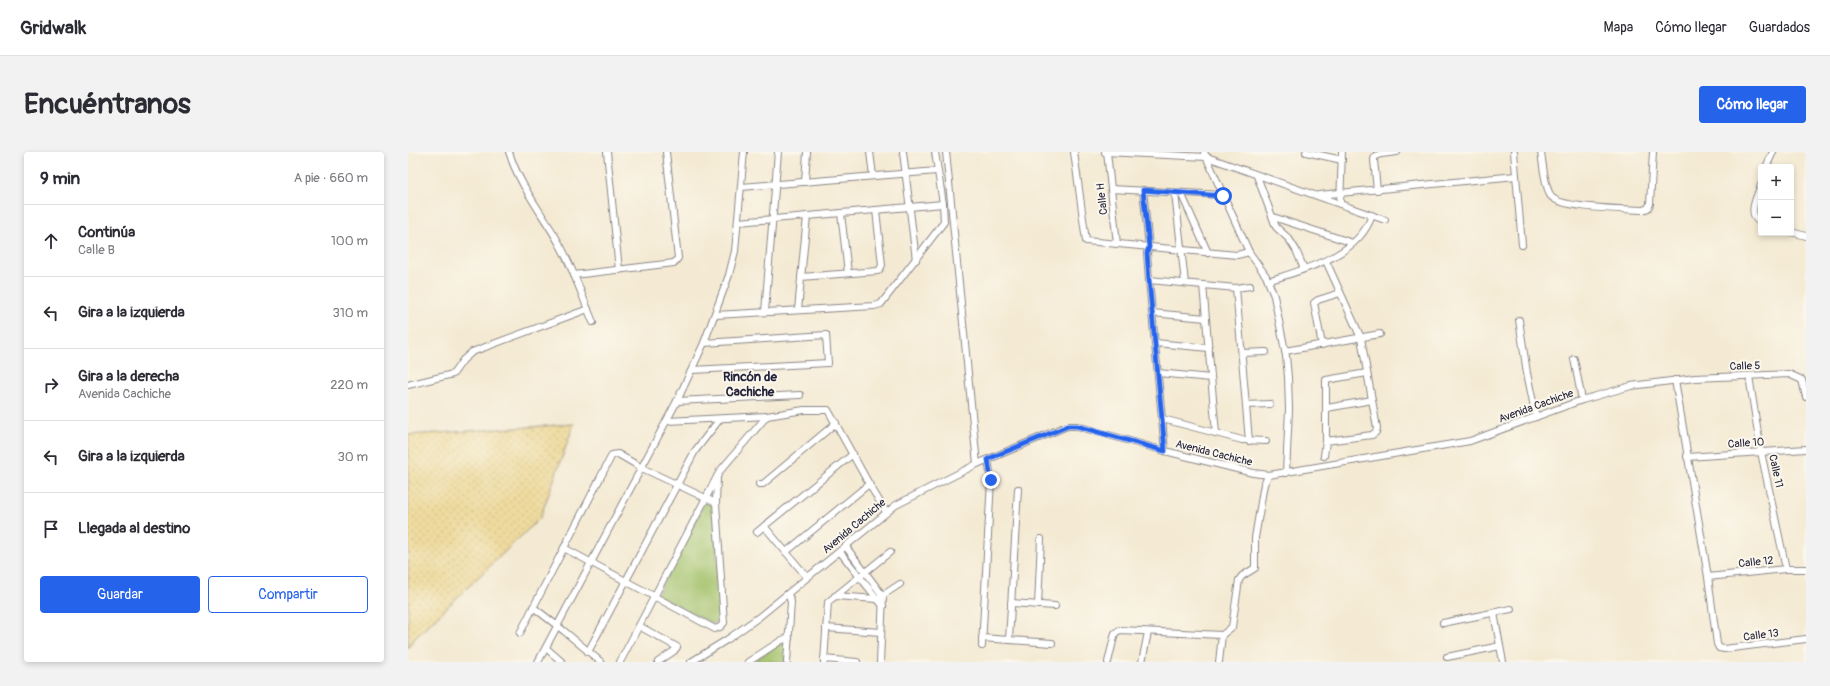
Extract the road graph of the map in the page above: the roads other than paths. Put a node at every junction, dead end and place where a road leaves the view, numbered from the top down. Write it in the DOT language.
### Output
graph roads {
  1 [pos="509,152"];
  2 [pos="607,152"];
  3 [pos="666,152"];
  4 [pos="744,152"];
  5 [pos="778,152"];
  6 [pos="807,152"];
  7 [pos="812,152"];
  8 [pos="870,152"];
  9 [pos="903,152"];
  10 [pos="935,152"];
  11 [pos="946,152"];
  12 [pos="1074,152"];
  13 [pos="1106,152"];
  14 [pos="1306,152"];
  15 [pos="1342,152"];
  16 [pos="1397,152"];
  17 [pos="1514,152"];
  18 [pos="1541,152"];
  19 [pos="1653,152"];
  20 [pos="1772,152"];
  21 [pos="1167,154"];
  22 [pos="1206,155"];
  23 [pos="1342,160"];
  24 [pos="1767,164"];
  25 [pos="937,170"];
  26 [pos="906,173"];
  27 [pos="873,176"];
  28 [pos="1257,176"];
  29 [pos="1516,176"];
  30 [pos="805,182"];
  31 [pos="776,184"];
  32 [pos="741,187"];
  33 [pos="1111,189"];
  34 [pos="1143,190"];
  35 [pos="1377,190"];
  36 [pos="1178,193"];
  37 [pos="1342,193"];
  38 [pos="1223,196"];
  39 [pos="1315,196"];
  40 [pos="1758,196"];
  41 [pos="943,204"];
  42 [pos="1340,204"];
  43 [pos="910,207"];
  44 [pos="876,210"];
  45 [pos="841,213"];
  46 [pos="1372,215"];
  47 [pos="807,216"];
  48 [pos="1273,217"];
  49 [pos="773,219"];
  50 [pos="1385,220"];
  51 [pos="1758,221"];
  52 [pos="739,222"];
  53 [pos="1794,233"];
  54 [pos="1806,236"];
  55 [pos="1353,243"];
  56 [pos="1117,244"];
  57 [pos="1522,245"];
  58 [pos="1149,247"];
  59 [pos="1182,250"];
  60 [pos="1249,252"];
  61 [pos="1208,253"];
  62 [pos="916,260"];
  63 [pos="1326,261"];
  64 [pos="1304,269"];
  65 [pos="619,270"];
  66 [pos="848,273"];
  67 [pos="574,275"];
  68 [pos="801,277"];
  69 [pos="1149,280"];
  70 [pos="1268,281"];
  71 [pos="1185,283"];
  72 [pos="1203,285"];
  73 [pos="1250,286"];
  74 [pos="1236,288"];
  75 [pos="1340,293"];
  76 [pos="588,309"];
  77 [pos="798,310"];
  78 [pos="765,312"];
  79 [pos="1152,313"];
  80 [pos="715,315"];
  81 [pos="1206,318"];
  82 [pos="1518,320"];
  83 [pos="593,322"];
  84 [pos="1380,334"];
  85 [pos="1361,338"];
  86 [pos="704,343"];
  87 [pos="1155,343"];
  88 [pos="1322,345"];
  89 [pos="1209,348"];
  90 [pos="1285,351"];
  91 [pos="1266,352"];
  92 [pos="1242,353"];
  93 [pos="1574,359"];
  94 [pos="692,370"];
  95 [pos="1158,373"];
  96 [pos="1367,373"];
  97 [pos="1749,376"];
  98 [pos="1211,378"];
  99 [pos="1675,380"];
  100 [pos="408,385"];
  101 [pos="1806,393"];
  102 [pos="800,394"];
  103 [pos="1806,397"];
  104 [pos="1372,400"];
  105 [pos="1582,400"];
  106 [pos="678,401"];
  107 [pos="1270,404"];
  108 [pos="1246,406"];
  109 [pos="1327,408"];
  110 [pos="767,416"];
  111 [pos="1536,417"];
  112 [pos="1163,419"];
  113 [pos="720,420"];
  114 [pos="667,421"];
  115 [pos="836,423"];
  116 [pos="1216,433"];
  117 [pos="1249,441"];
  118 [pos="1266,441"];
  119 [pos="1326,441"];
  120 [pos="1806,449"];
  121 [pos="1165,451"];
  122 [pos="1762,452"];
  123 [pos="853,454"];
  124 [pos="1324,456"];
  125 [pos="1687,457"];
  126 [pos="988,459"];
  127 [pos="977,464"];
  128 [pos="642,468"];
  129 [pos="1286,473"];
  130 [pos="1269,475"];
  131 [pos="717,477"];
  132 [pos="677,484"];
  133 [pos="759,484"];
  134 [pos="869,484"];
  135 [pos="1018,489"];
  136 [pos="706,498"];
  137 [pos="716,503"];
  138 [pos="886,512"];
  139 [pos="764,526"];
  140 [pos="757,532"];
  141 [pos="1041,539"];
  142 [pos="846,547"];
  143 [pos="564,548"];
  144 [pos="786,552"];
  145 [pos="840,552"];
  146 [pos="890,552"];
  147 [pos="591,564"];
  148 [pos="1806,569"];
  149 [pos="1786,570"];
  150 [pos="865,572"];
  151 [pos="807,577"];
  152 [pos="860,577"];
  153 [pos="1708,577"];
  154 [pos="625,582"];
  155 [pos="900,584"];
  156 [pos="788,594"];
  157 [pos="835,596"];
  158 [pos="654,597"];
  159 [pos="880,597"];
  160 [pos="1011,603"];
  161 [pos="1038,605"];
  162 [pos="1055,606"];
  163 [pos="533,607"];
  164 [pos="1511,609"];
  165 [pos="1494,613"];
  166 [pos="1443,623"];
  167 [pos="558,626"];
  168 [pos="639,626"];
  169 [pos="826,628"];
  170 [pos="881,632"];
  171 [pos="1148,632"];
  172 [pos="520,633"];
  173 [pos="1222,635"];
  174 [pos="789,638"];
  175 [pos="982,638"];
  176 [pos="1806,639"];
  177 [pos="1009,640"];
  178 [pos="1052,643"];
  179 [pos="982,646"];
  180 [pos="1500,646"];
  181 [pos="546,648"];
  182 [pos="588,652"];
  183 [pos="1447,657"];
  184 [pos="824,661"];
  185 [pos="538,662"];
  186 [pos="562,662"];
  187 [pos="601,662"];
  188 [pos="620,662"];
  189 [pos="658,662"];
  190 [pos="691,662"];
  191 [pos="748,662"];
  192 [pos="787,662"];
  193 [pos="857,662"];
  194 [pos="880,662"];
  195 [pos="1108,662"];
  196 [pos="1142,662"];
  197 [pos="1219,662"];
  198 [pos="1504,662"];
  1 -- 67 [label="street"];
  2 -- 65 [label="street"];
  3 -- 65 [label="street"];
  4 -- 32 [label="street"];
  5 -- 31 [label="street"];
  6 -- 7 [label="street"];
  6 -- 30 [label="street"];
  8 -- 27 [label="street"];
  9 -- 26 [label="street"];
  10 -- 25 [label="street"];
  11 -- 127 [label="street"];
  12 -- 56 [label="street"];
  13 -- 21 [label="street"];
  13 -- 33 [label="street, Calle H"];
  14 -- 23 [label="street"];
  15 -- 23 [label="street"];
  16 -- 35 [label="street"];
  17 -- 29 [label="street"];
  18 -- 19 [label="street"];
  20 -- 24 [label="street"];
  21 -- 22 [label="street"];
  22 -- 28 [label="street"];
  22 -- 38 [label="street"];
  23 -- 37 [label="street"];
  25 -- 26 [label="street"];
  25 -- 41 [label="street"];
  26 -- 27 [label="street"];
  26 -- 43 [label="street"];
  27 -- 30 [label="street"];
  28 -- 39 [label="street"];
  28 -- 48 [label="street"];
  29 -- 35 [label="street"];
  29 -- 57 [label="street"];
  30 -- 31 [label="street"];
  31 -- 32 [label="street"];
  31 -- 49 [label="street"];
  32 -- 52 [label="street"];
  33 -- 34 [label="street"];
  33 -- 56 [label="street, Calle H"];
  34 -- 36 [label="street"];
  34 -- 58 [label="street"];
  35 -- 37 [label="street"];
  36 -- 38 [label="street"];
  36 -- 59 [label="street"];
  36 -- 61 [label="street"];
  37 -- 39 [label="street"];
  37 -- 42 [label="street"];
  38 -- 60 [label="street"];
  39 -- 42 [label="street"];
  40 -- 51 [label="street"];
  41 -- 43 [label="street"];
  41 -- 62 [label="street"];
  42 -- 46 [label="street"];
  43 -- 44 [label="street"];
  43 -- 62 [label="street"];
  44 -- 45 [label="street"];
  44 -- 66 [label="street"];
  45 -- 47 [label="street"];
  45 -- 66 [label="street"];
  46 -- 50 [label="street"];
  46 -- 55 [label="street"];
  47 -- 49 [label="street"];
  47 -- 68 [label="street"];
  48 -- 55 [label="street"];
  48 -- 64 [label="street"];
  49 -- 52 [label="street"];
  49 -- 78 [label="street"];
  52 -- 80 [label="street"];
  53 -- 54 [label="street"];
  55 -- 63 [label="street"];
  56 -- 58 [label="street"];
  58 -- 59 [label="street"];
  58 -- 69 [label="street"];
  59 -- 61 [label="street"];
  59 -- 71 [label="street"];
  60 -- 61 [label="street"];
  60 -- 70 [label="street"];
  62 -- 77 [label="street"];
  63 -- 64 [label="street"];
  63 -- 75 [label="street"];
  64 -- 70 [label="street"];
  65 -- 67 [label="street"];
  66 -- 68 [label="street"];
  67 -- 76 [label="street"];
  68 -- 77 [label="street"];
  69 -- 71 [label="street"];
  69 -- 79 [label="street"];
  70 -- 90 [label="street"];
  71 -- 72 [label="street"];
  72 -- 74 [label="street"];
  72 -- 81 [label="street"];
  73 -- 74 [label="street"];
  74 -- 92 [label="street"];
  75 -- 85 [label="street"];
  75 -- 88 [label="street"];
  76 -- 83 [label="street"];
  76 -- 100 [label="street"];
  77 -- 78 [label="street"];
  78 -- 80 [label="street"];
  79 -- 81 [label="street"];
  79 -- 87 [label="street"];
  80 -- 86 [label="street"];
  81 -- 89 [label="street"];
  82 -- 111 [label="street"];
  84 -- 85 [label="street"];
  85 -- 88 [label="street"];
  85 -- 96 [label="street"];
  86 -- 94 [label="street"];
  86 -- 94 [label="street"];
  87 -- 89 [label="street"];
  87 -- 95 [label="street"];
  88 -- 90 [label="street"];
  89 -- 98 [label="street"];
  90 -- 129 [label="street"];
  91 -- 92 [label="street"];
  92 -- 108 [label="street"];
  93 -- 105 [label="street"];
  94 -- 106 [label="street"];
  95 -- 98 [label="street"];
  95 -- 112 [label="street"];
  96 -- 104 [label="street"];
  96 -- 109 [label="street"];
  97 -- 99 [label="street, Calle 5"];
  97 -- 101 [label="street, Calle 5"];
  97 -- 122 [label="street, Calle 11"];
  98 -- 116 [label="street"];
  99 -- 105 [label="street, Avenida Cachiche"];
  99 -- 125 [label="street"];
  101 -- 103 [label="street"];
  102 -- 106 [label="street"];
  104 -- 109 [label="street"];
  104 -- 119 [label="street"];
  105 -- 111 [label="street, Avenida Cachiche"];
  106 -- 114 [label="street"];
  107 -- 108 [label="street"];
  108 -- 117 [label="street"];
  109 -- 119 [label="street"];
  110 -- 113 [label="street"];
  110 -- 115 [label="street"];
  110 -- 131 [label="street"];
  111 -- 129 [label="street, Avenida Cachiche"];
  112 -- 116 [label="street"];
  112 -- 121 [label="street"];
  113 -- 114 [label="street"];
  113 -- 132 [label="street"];
  114 -- 128 [label="street"];
  115 -- 123 [label="street"];
  115 -- 133 [label="street"];
  116 -- 117 [label="street"];
  117 -- 118 [label="street"];
  119 -- 124 [label="street"];
  120 -- 122 [label="street, Calle 10"];
  121 -- 126 [label="street, Avenida Cachiche"];
  121 -- 130 [label="street, Avenida Cachiche"];
  122 -- 125 [label="street, Calle 10"];
  122 -- 149 [label="street, Calle 11"];
  123 -- 134 [label="street"];
  123 -- 139 [label="street"];
  125 -- 153 [label="street"];
  126 -- 127 [label="street, Avenida Cachiche"];
  126 -- 175 [label="street"];
  127 -- 138 [label="street, Avenida Cachiche"];
  128 -- 132 [label="street"];
  128 -- 143 [label="street"];
  128 -- 147 [label="street"];
  129 -- 130 [label="street, Avenida Cachiche"];
  130 -- 173 [label="street"];
  131 -- 136 [label="street"];
  131 -- 137 [label="street"];
  132 -- 136 [label="street"];
  132 -- 154 [label="street"];
  134 -- 138 [label="street"];
  134 -- 144 [label="street"];
  135 -- 160 [label="street"];
  136 -- 137 [label="street"];
  136 -- 158 [label="street"];
  137 -- 158 [label="street"];
  138 -- 142 [label="street, Avenida Cachiche"];
  139 -- 140 [label="street"];
  139 -- 144 [label="street"];
  141 -- 161 [label="street"];
  142 -- 145 [label="street, Avenida Cachiche"];
  142 -- 150 [label="street"];
  143 -- 147 [label="street"];
  143 -- 163 [label="street"];
  144 -- 151 [label="street"];
  145 -- 151 [label="street, Avenida Cachiche"];
  145 -- 152 [label="street"];
  146 -- 150 [label="street"];
  147 -- 154 [label="street"];
  147 -- 167 [label="street"];
  148 -- 149 [label="street, Calle 12"];
  149 -- 153 [label="street, Calle 12"];
  150 -- 152 [label="street"];
  150 -- 159 [label="street"];
  151 -- 156 [label="street, Avenida Cachiche"];
  152 -- 157 [label="street"];
  152 -- 159 [label="street"];
  153 -- 176 [label="street, Calle 13"];
  154 -- 158 [label="street"];
  154 -- 182 [label="street"];
  155 -- 159 [label="street"];
  156 -- 174 [label="street"];
  156 -- 190 [label="street, Avenida Cachiche"];
  157 -- 159 [label="street"];
  157 -- 169 [label="street"];
  158 -- 168 [label="street"];
  159 -- 170 [label="street"];
  160 -- 161 [label="street"];
  160 -- 177 [label="street"];
  161 -- 162 [label="street"];
  163 -- 167 [label="street"];
  163 -- 172 [label="street"];
  164 -- 165 [label="street"];
  165 -- 166 [label="street"];
  165 -- 180 [label="street"];
  167 -- 181 [label="street"];
  167 -- 182 [label="street"];
  168 -- 188 [label="street"];
  168 -- 189 [label="street"];
  169 -- 170 [label="street"];
  169 -- 184 [label="street"];
  170 -- 194 [label="street"];
  171 -- 173 [label="street"];
  171 -- 195 [label="street"];
  171 -- 196 [label="street"];
  173 -- 197 [label="street"];
  174 -- 191 [label="street"];
  174 -- 192 [label="street"];
  175 -- 177 [label="street"];
  175 -- 179 [label="street"];
  177 -- 178 [label="street"];
  180 -- 183 [label="street"];
  180 -- 198 [label="street"];
  181 -- 185 [label="street"];
  181 -- 186 [label="street"];
  182 -- 187 [label="street"];
  184 -- 193 [label="street"];
}
